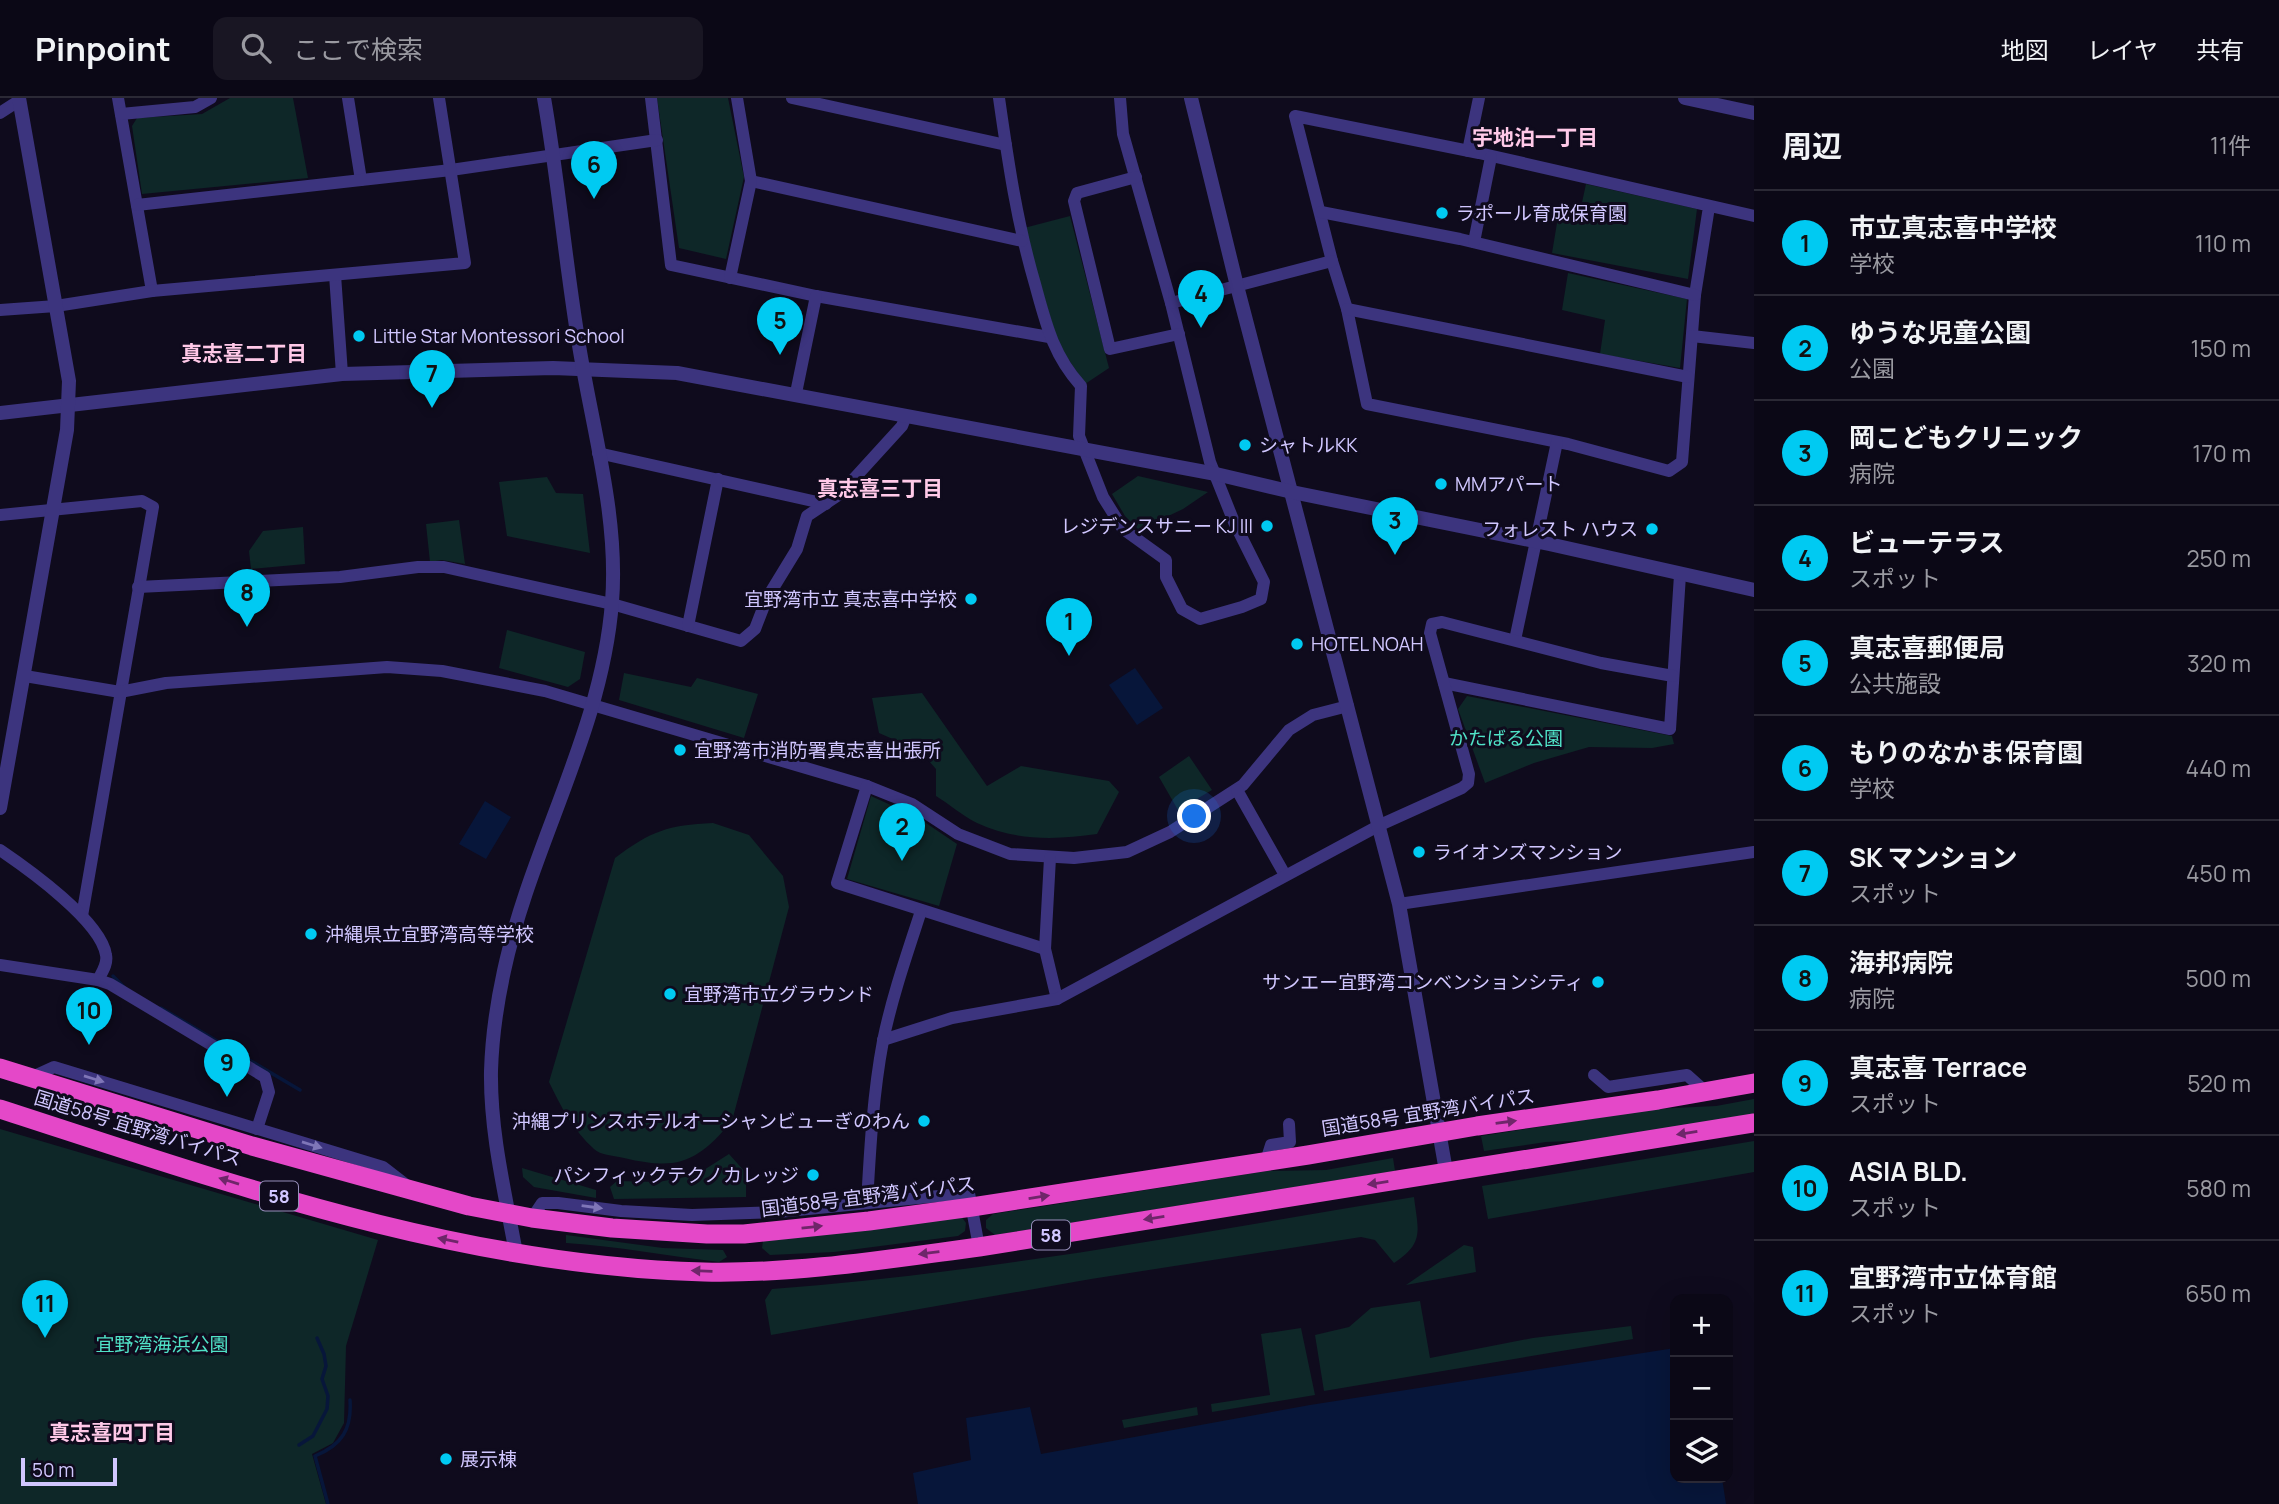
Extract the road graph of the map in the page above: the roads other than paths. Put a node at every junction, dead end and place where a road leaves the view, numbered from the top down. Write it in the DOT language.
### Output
graph roads {
  1 [pos="118,98"];
  2 [pos="211,98"];
  3 [pos="348,98"];
  4 [pos="439,98"];
  5 [pos="544,98"];
  6 [pos="651,98"];
  7 [pos="737,98"];
  8 [pos="792,98"];
  9 [pos="999,98"];
  10 [pos="1120,98"];
  11 [pos="1191,98"];
  12 [pos="1479,98"];
  13 [pos="1685,98"];
  14 [pos="21,99"];
  15 [pos="0,113"];
  16 [pos="1754,113"];
  17 [pos="121,114"];
  18 [pos="657,140"];
  19 [pos="1006,145"];
  20 [pos="1468,151"];
  21 [pos="554,154"];
  22 [pos="1491,157"];
  23 [pos="451,170"];
  24 [pos="1136,177"];
  25 [pos="361,180"];
  26 [pos="751,181"];
  27 [pos="137,205"];
  28 [pos="1709,207"];
  29 [pos="1321,212"];
  30 [pos="1754,216"];
  31 [pos="1022,241"];
  32 [pos="1474,243"];
  33 [pos="1332,261"];
  34 [pos="335,275"];
  35 [pos="730,278"];
  36 [pos="1237,286"];
  37 [pos="152,291"];
  38 [pos="1695,295"];
  39 [pos="816,296"];
  40 [pos="1171,303"];
  41 [pos="56,306"];
  42 [pos="1347,309"];
  43 [pos="0,310"];
  44 [pos="1179,334"];
  45 [pos="1692,336"];
  46 [pos="1049,337"];
  47 [pos="1754,343"];
  48 [pos="583,369"];
  49 [pos="342,374"];
  50 [pos="1688,377"];
  51 [pos="796,393"];
  52 [pos="69,406"];
  53 [pos="0,414"];
  54 [pos="906,416"];
  55 [pos="1557,442"];
  56 [pos="1082,447"];
  57 [pos="598,453"];
  58 [pos="1216,474"];
  59 [pos="718,478"];
  60 [pos="1292,492"];
  61 [pos="826,504"];
  62 [pos="54,509"];
  63 [pos="0,515"];
  64 [pos="1536,541"];
  65 [pos="1681,575"];
  66 [pos="138,587"];
  67 [pos="1754,590"];
  68 [pos="612,604"];
  69 [pos="688,626"];
  70 [pos="1515,640"];
  71 [pos="25,676"];
  72 [pos="1673,676"];
  73 [pos="1444,683"];
  74 [pos="120,692"];
  75 [pos="594,705"];
  76 [pos="1348,706"];
  77 [pos="867,786"];
  78 [pos="1237,790"];
  79 [pos="0,808"];
  80 [pos="1380,825"];
  81 [pos="0,850"];
  82 [pos="1754,852"];
  83 [pos="1050,858"];
  84 [pos="1285,875"];
  85 [pos="1399,904"];
  86 [pos="921,911"];
  87 [pos="82,916"];
  88 [pos="1045,949"];
  89 [pos="0,965"];
  90 [pos="98,980"];
  91 [pos="1057,999"];
  92 [pos="883,1040"];
  93 [pos="0,1068"];
  94 [pos="1594,1075"];
  95 [pos="30,1078"];
  96 [pos="1754,1083"];
  97 [pos="1706,1092"];
  98 [pos="0,1109"];
  99 [pos="1754,1123"];
  100 [pos="1289,1124"];
  101 [pos="257,1129"];
  102 [pos="1439,1133"];
  103 [pos="1266,1161"];
  104 [pos="1446,1171"];
  105 [pos="415,1192"];
  106 [pos="867,1203"];
  107 [pos="972,1207"];
  108 [pos="509,1214"];
  109 [pos="532,1218"];
  110 [pos="978,1247"];
  111 [pos="516,1252"];
  1 -- 17 [label="street"];
  2 -- 17 [label="street"];
  3 -- 25 [label="street"];
  4 -- 23 [label="street"];
  5 -- 21 [label="street"];
  6 -- 18 [label="street"];
  7 -- 26 [label="street"];
  8 -- 19 [label="street"];
  9 -- 19 [label="street"];
  10 -- 24 [label="street"];
  11 -- 36 [label="street"];
  12 -- 20 [label="street"];
  13 -- 16 [label="street"];
  14 -- 15 [label="street"];
  14 -- 41 [label="street"];
  17 -- 27 [label="street"];
  18 -- 21 [label="street"];
  18 -- 35 [label="street"];
  19 -- 31 [label="street"];
  20 -- 22 [label="street"];
  20 -- 29 [label="street"];
  21 -- 23 [label="street"];
  21 -- 48 [label="street"];
  22 -- 28 [label="street"];
  22 -- 32 [label="street"];
  23 -- 25 [label="street"];
  23 -- 34 [label="street"];
  24 -- 40 [label="street"];
  24 -- 44 [label="street"];
  25 -- 27 [label="street"];
  26 -- 31 [label="street"];
  26 -- 35 [label="street"];
  27 -- 37 [label="street"];
  28 -- 30 [label="street"];
  28 -- 38 [label="street"];
  29 -- 32 [label="street"];
  29 -- 33 [label="street"];
  31 -- 46 [label="street"];
  32 -- 38 [label="street"];
  33 -- 36 [label="street"];
  33 -- 42 [label="street"];
  34 -- 37 [label="street"];
  34 -- 49 [label="street"];
  35 -- 39 [label="street"];
  36 -- 40 [label="street"];
  36 -- 60 [label="street"];
  37 -- 41 [label="street"];
  38 -- 45 [label="street"];
  39 -- 46 [label="street"];
  39 -- 51 [label="street"];
  40 -- 44 [label="street"];
  41 -- 43 [label="street"];
  41 -- 52 [label="street"];
  42 -- 50 [label="street"];
  42 -- 55 [label="street"];
  44 -- 58 [label="street"];
  45 -- 47 [label="street"];
  45 -- 50 [label="street"];
  46 -- 56 [label="street"];
  48 -- 49 [label="street"];
  48 -- 51 [label="street"];
  48 -- 57 [label="street"];
  49 -- 52 [label="street"];
  50 -- 55 [label="street"];
  51 -- 54 [label="street"];
  52 -- 53 [label="street"];
  52 -- 62 [label="street"];
  54 -- 56 [label="street"];
  54 -- 61 [label="street"];
  55 -- 64 [label="street"];
  56 -- 58 [label="street"];
  56 -- 58 [label="street"];
  57 -- 59 [label="street"];
  57 -- 68 [label="street"];
  58 -- 60 [label="street"];
  59 -- 61 [label="street"];
  59 -- 69 [label="street"];
  60 -- 64 [label="street"];
  60 -- 76 [label="street"];
  61 -- 69 [label="street"];
  62 -- 63 [label="street"];
  62 -- 66 [label="street"];
  62 -- 71 [label="street"];
  64 -- 65 [label="street"];
  64 -- 70 [label="street"];
  65 -- 67 [label="street"];
  65 -- 72 [label="street"];
  66 -- 68 [label="street"];
  66 -- 74 [label="street"];
  68 -- 69 [label="street"];
  68 -- 75 [label="street"];
  70 -- 72 [label="street"];
  70 -- 73 [label="street"];
  71 -- 74 [label="street"];
  71 -- 79 [label="street"];
  72 -- 73 [label="street"];
  73 -- 80 [label="street"];
  74 -- 75 [label="street"];
  74 -- 87 [label="street"];
  75 -- 77 [label="street"];
  75 -- 108 [label="street"];
  76 -- 78 [label="street"];
  76 -- 80 [label="street"];
  77 -- 83 [label="street"];
  77 -- 86 [label="street"];
  78 -- 83 [label="street"];
  78 -- 84 [label="street"];
  80 -- 84 [label="street"];
  80 -- 85 [label="street"];
  81 -- 87 [label="street"];
  82 -- 85 [label="street"];
  83 -- 88 [label="street"];
  84 -- 91 [label="street"];
  85 -- 102 [label="street"];
  86 -- 88 [label="street"];
  86 -- 92 [label="street"];
  87 -- 90 [label="street"];
  88 -- 91 [label="street"];
  89 -- 90 [label="street"];
  90 -- 101 [label="street"];
  91 -- 92 [label="street"];
  92 -- 106 [label="street"];
  93 -- 95 [label="highway, 国道58号 宜野湾バイパス / 58"];
  94 -- 97 [label="street"];
  95 -- 101 [label="street, one-way"];
  95 -- 105 [label="highway, 国道58号 宜野湾バイパス / 58"];
  96 -- 97 [label="highway, 国道58号 宜野湾バイパス / 58"];
  102 -- 97 [label="highway, 国道58号 宜野湾バイパス / 58, one-way"];
  111 -- 98 [label="highway, 国道58号 宜野湾バイパス / 58, one-way"];
  99 -- 104 [label="highway, 国道58号 宜野湾バイパス / 58, one-way"];
  100 -- 103 [label="street"];
  101 -- 105 [label="street, one-way"];
  102 -- 103 [label="highway, 国道58号 宜野湾バイパス / 58"];
  102 -- 104 [label="street"];
  107 -- 103 [label="highway, 国道58号 宜野湾バイパス / 58, one-way"];
  104 -- 110 [label="highway, 国道58号 宜野湾バイパス / 58, one-way"];
  105 -- 108 [label="highway, 国道58号 宜野湾バイパス / 58"];
  106 -- 107 [label="street"];
  109 -- 106 [label="street, one-way"];
  109 -- 107 [label="highway, 国道58号 宜野湾バイパス / 58, one-way"];
  107 -- 110 [label="street"];
  108 -- 109 [label="highway, 国道58号 宜野湾バイパス / 58"];
  108 -- 111 [label="street"];
  110 -- 111 [label="highway, 国道58号 宜野湾バイパス / 58, one-way"];
}
